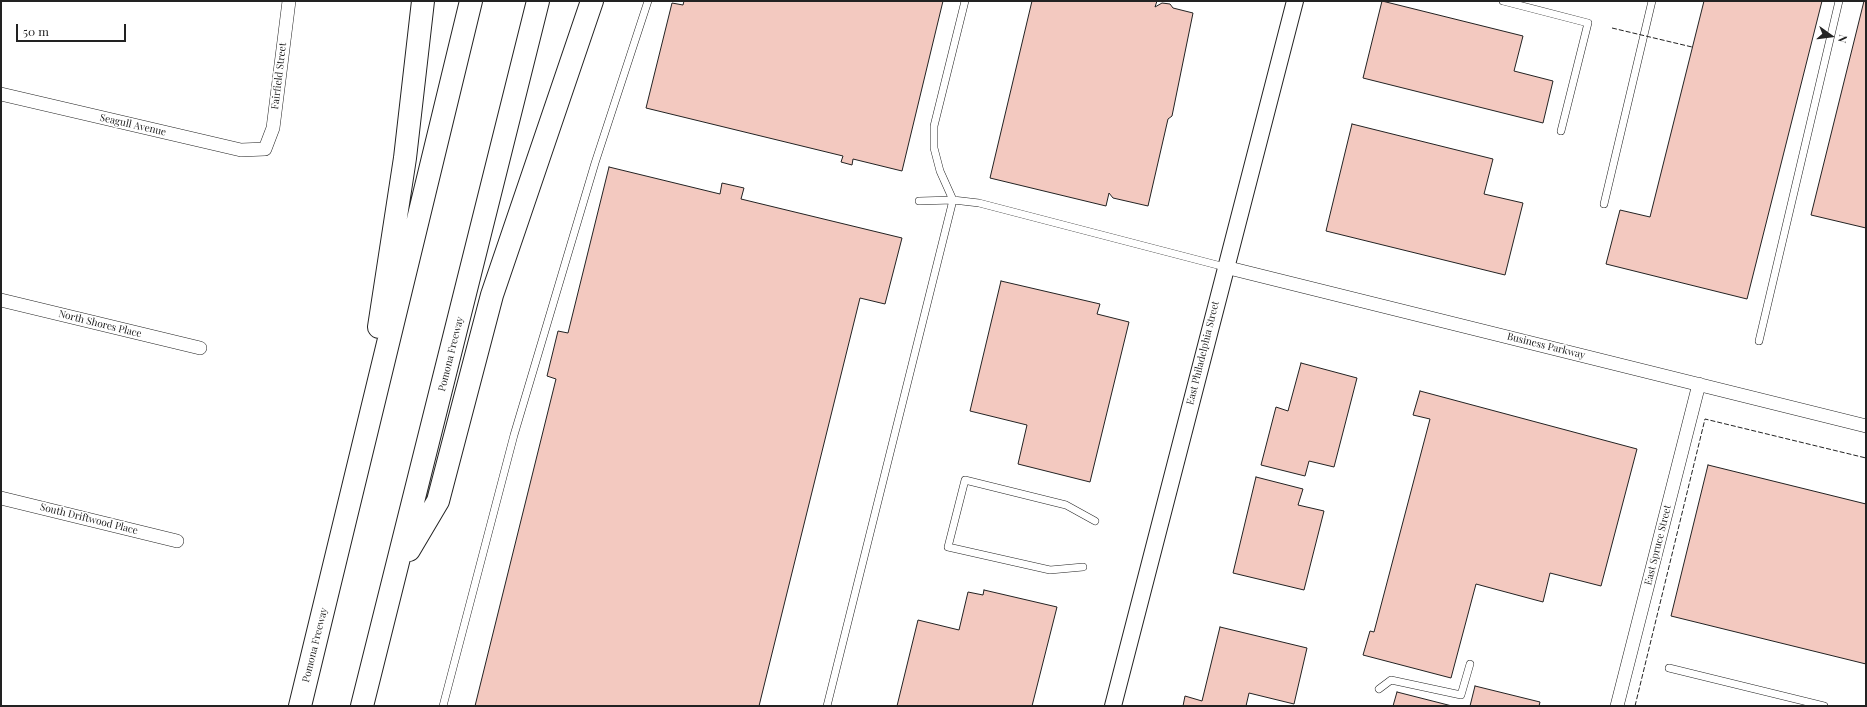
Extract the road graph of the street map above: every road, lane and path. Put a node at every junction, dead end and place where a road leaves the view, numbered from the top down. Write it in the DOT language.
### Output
graph roads {
  1 [pos="289,1"];
  2 [pos="423,1"];
  3 [pos="471,1"];
  4 [pos="538,1"];
  5 [pos="592,1"];
  6 [pos="648,1"];
  7 [pos="965,1"];
  8 [pos="1295,1"];
  9 [pos="1503,1"];
  10 [pos="1652,1"];
  11 [pos="1839,1"];
  12 [pos="1,94"];
  13 [pos="1561,132"];
  14 [pos="265,149"];
  15 [pos="953,200"];
  16 [pos="919,201"];
  17 [pos="1604,204"];
  18 [pos="1225,267"];
  19 [pos="1,300"];
  20 [pos="1759,341"];
  21 [pos="200,348"];
  22 [pos="1699,384"];
  23 [pos="1866,426"];
  24 [pos="355,478"];
  25 [pos="1,498"];
  26 [pos="1095,522"];
  27 [pos="177,541"];
  28 [pos="1083,567"];
  29 [pos="397,570"];
  30 [pos="1470,664"];
  31 [pos="1669,668"];
  32 [pos="1379,689"];
  33 [pos="300,706"];
  34 [pos="362,706"];
  35 [pos="443,706"];
  36 [pos="827,706"];
  37 [pos="1113,706"];
  38 [pos="1617,706"];
  39 [pos="1824,706"];
  1 -- 14 [label="street, Fairfield Street"];
  2 -- 24 [label="highway"];
  3 -- 24 [label="highway, Pomona Freeway"];
  4 -- 29 [label="highway, Pomona Freeway"];
  5 -- 29 [label="highway"];
  6 -- 35 [label="lane"];
  7 -- 15 [label="lane"];
  8 -- 18 [label="street, East Philadelphia Street"];
  9 -- 13 [label="lane"];
  10 -- 17 [label="lane"];
  11 -- 20 [label="lane"];
  12 -- 14 [label="street, Seagull Avenue"];
  15 -- 16 [label="lane"];
  15 -- 18 [label="lane"];
  15 -- 36 [label="lane"];
  18 -- 22 [label="street, Business Parkway"];
  18 -- 37 [label="street, East Philadelphia Street"];
  19 -- 21 [label="street, North Shores Place"];
  22 -- 23 [label="street, Business Parkway"];
  22 -- 38 [label="street, East Spruce Street"];
  24 -- 33 [label="highway, Pomona Freeway"];
  25 -- 27 [label="street, South Driftwood Place"];
  26 -- 28 [label="lane"];
  29 -- 34 [label="highway, Pomona Freeway"];
  30 -- 32 [label="lane"];
  31 -- 39 [label="lane"];
}
